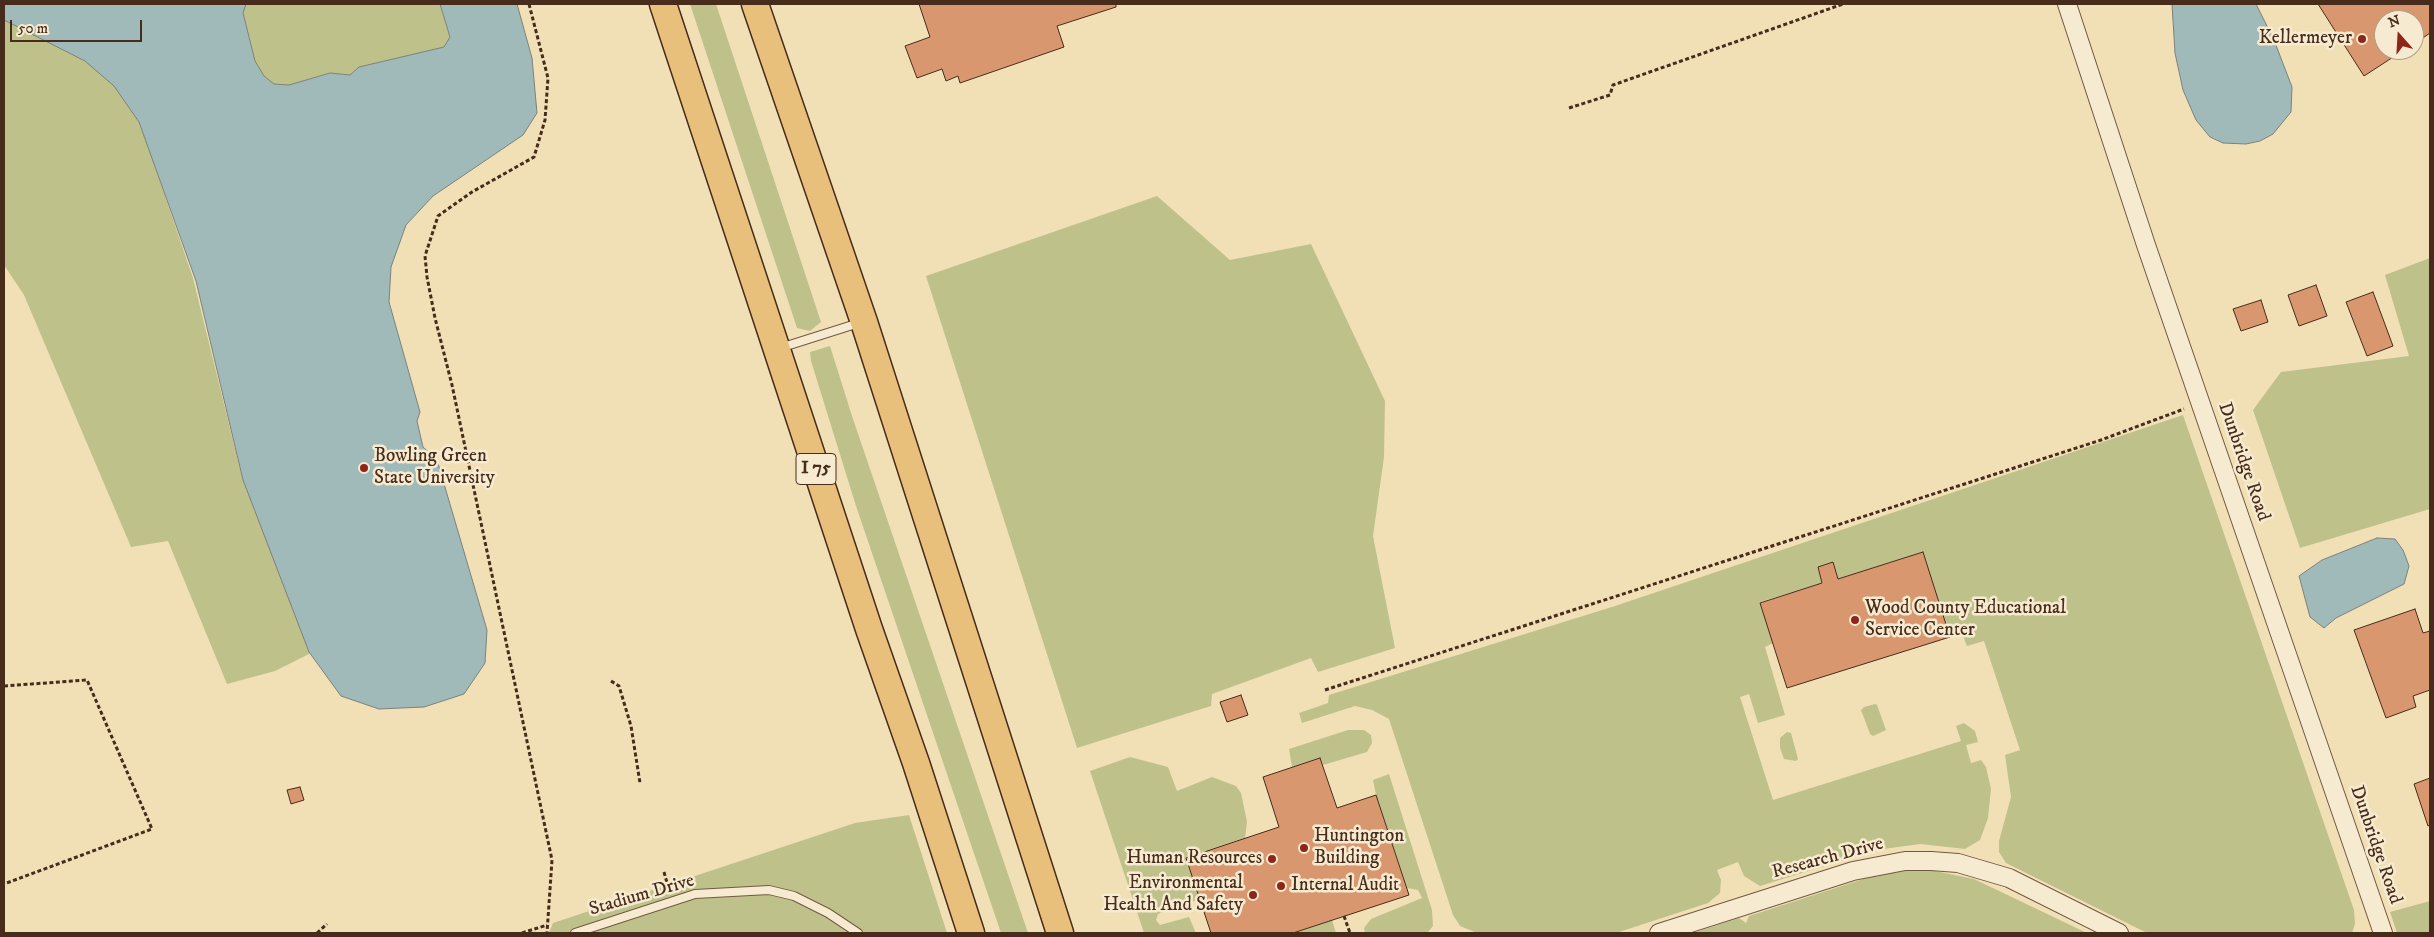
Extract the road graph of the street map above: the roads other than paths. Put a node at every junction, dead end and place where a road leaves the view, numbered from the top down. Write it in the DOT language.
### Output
graph roads {
  1 [pos="663,4"];
  2 [pos="755,4"];
  3 [pos="2067,4"];
  4 [pos="864,322"];
  5 [pos="777,349"];
  6 [pos="575,933"];
  7 [pos="858,933"];
  8 [pos="971,933"];
  9 [pos="1060,933"];
  10 [pos="1658,933"];
  11 [pos="2119,933"];
  12 [pos="2383,933"];
  1 -- 5 [label="highway, I 75"];
  2 -- 4 [label="highway"];
  3 -- 12 [label="street, Dunbridge Road"];
  4 -- 5 [label="lane"];
  4 -- 9 [label="highway"];
  5 -- 8 [label="highway, I 75"];
  6 -- 7 [label="lane, Stadium Drive"];
  10 -- 11 [label="street, Research Drive"];
}
